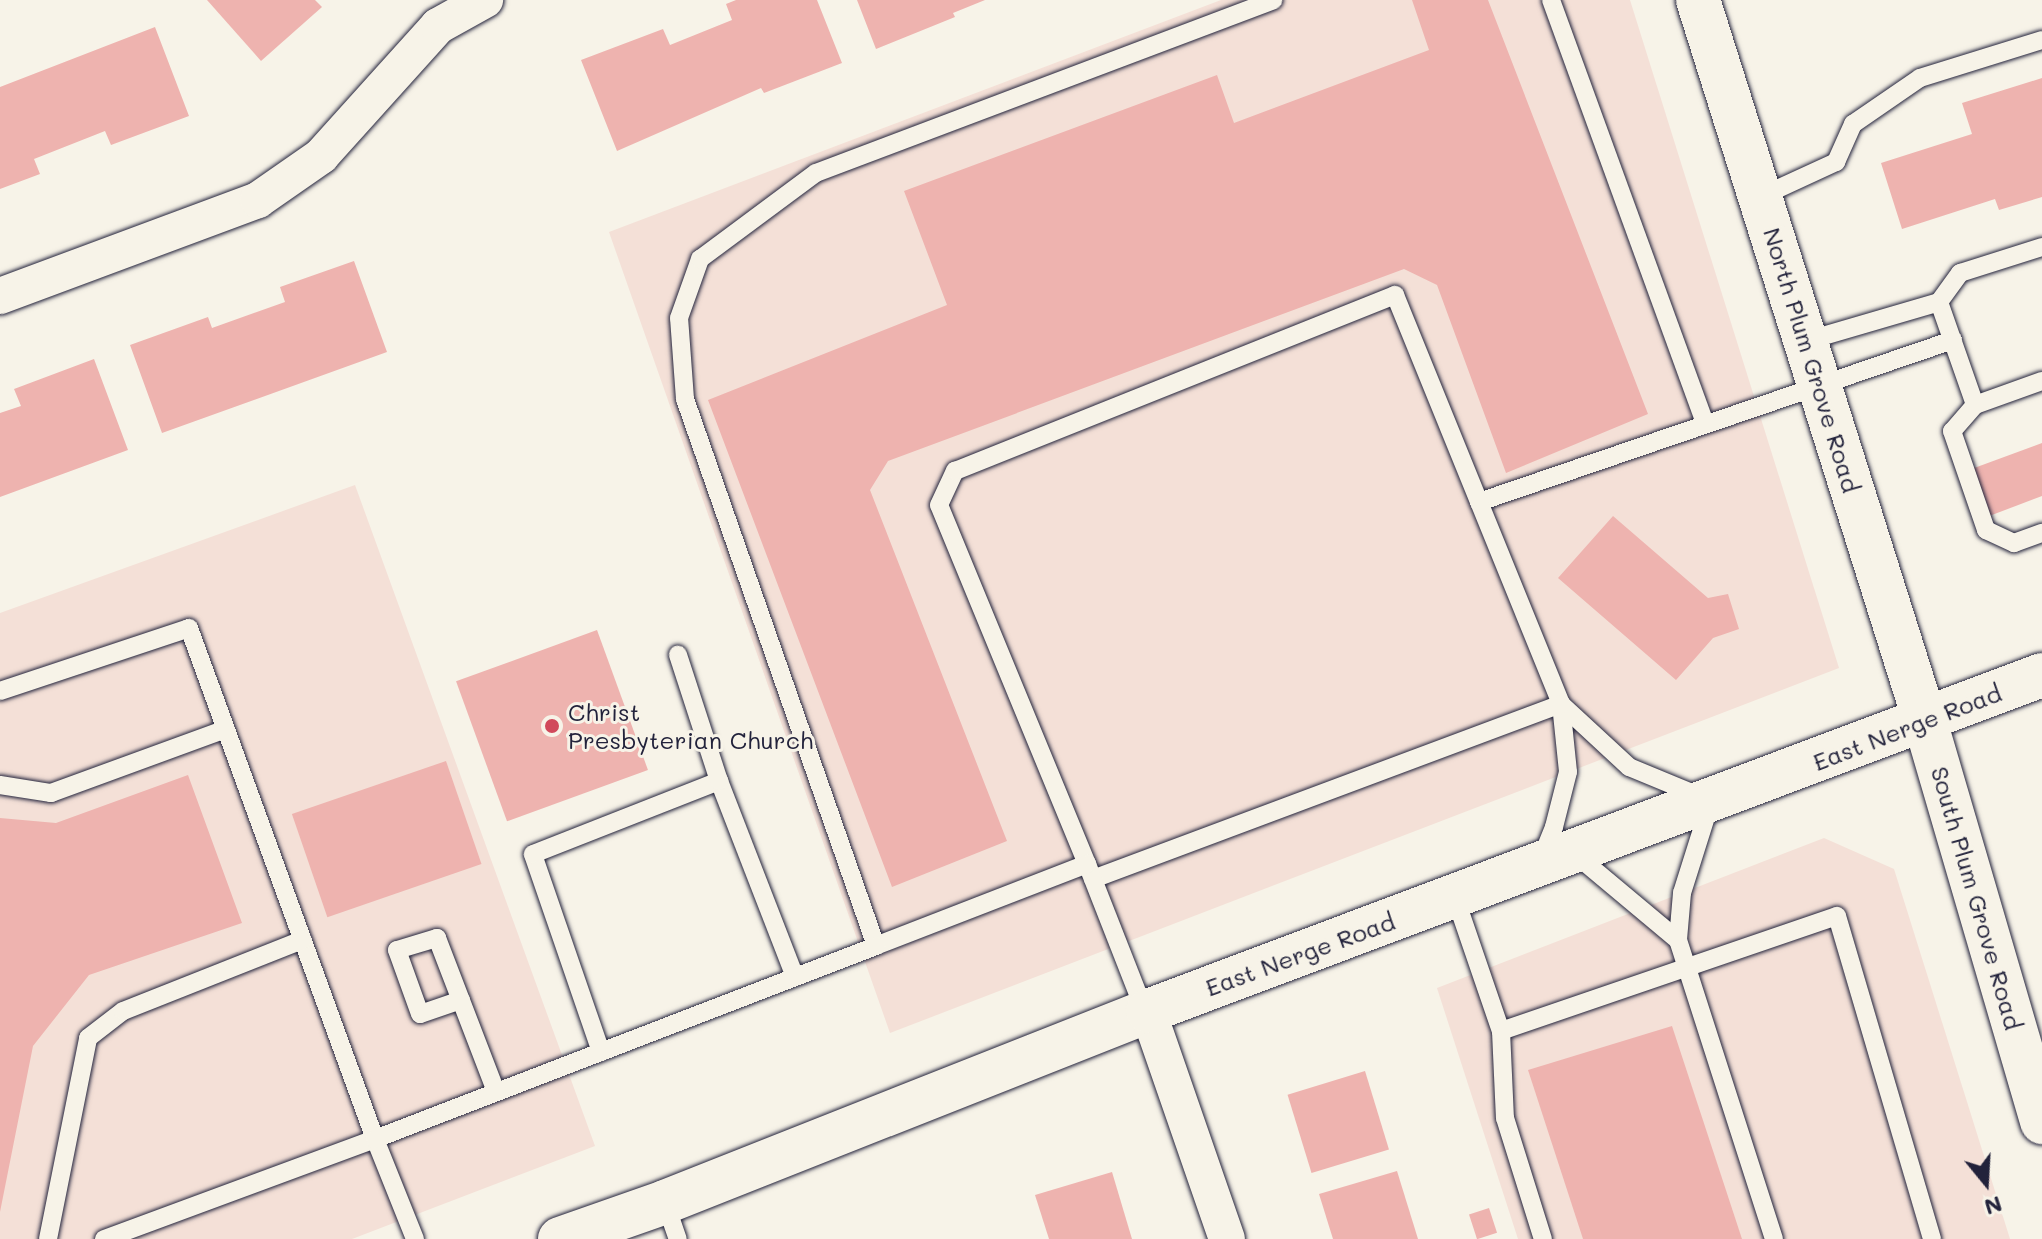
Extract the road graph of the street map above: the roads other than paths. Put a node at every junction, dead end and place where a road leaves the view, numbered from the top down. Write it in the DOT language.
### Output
graph roads {
  1 [pos="485,0"];
  2 [pos="1273,0"];
  3 [pos="1551,0"];
  4 [pos="1698,0"];
  5 [pos="2042,40"];
  6 [pos="1760,197"];
  7 [pos="2042,247"];
  8 [pos="0,296"];
  9 [pos="1939,302"];
  10 [pos="1953,340"];
  11 [pos="1806,341"];
  12 [pos="2042,381"];
  13 [pos="1819,384"];
  14 [pos="1975,405"];
  15 [pos="1705,424"];
  16 [pos="1479,502"];
  17 [pos="2042,533"];
  18 [pos="678,655"];
  19 [pos="2042,675"];
  20 [pos="0,691"];
  21 [pos="1561,704"];
  22 [pos="1925,721"];
  23 [pos="226,729"];
  24 [pos="719,781"];
  25 [pos="0,785"];
  26 [pos="1711,801"];
  27 [pos="1555,859"];
  28 [pos="1090,872"];
  29 [pos="1455,897"];
  30 [pos="302,940"];
  31 [pos="1678,940"];
  32 [pos="876,946"];
  33 [pos="1685,966"];
  34 [pos="795,977"];
  35 [pos="461,1000"];
  36 [pos="1147,1011"];
  37 [pos="1501,1031"];
  38 [pos="601,1052"];
  39 [pos="496,1092"];
  40 [pos="2042,1122"];
  41 [pos="375,1139"];
  42 [pos="672,1220"];
  43 [pos="48,1239"];
  44 [pos="104,1239"];
  45 [pos="415,1239"];
  46 [pos="560,1239"];
  47 [pos="1227,1239"];
  48 [pos="1543,1239"];
  49 [pos="1774,1239"];
  50 [pos="1932,1239"];
  1 -- 8 [label="street"];
  2 -- 32 [label="lane"];
  3 -- 15 [label="lane"];
  4 -- 6 [label="main road, North Plum Grove Road"];
  5 -- 6 [label="lane"];
  6 -- 11 [label="main road, North Plum Grove Road"];
  7 -- 9 [label="lane"];
  9 -- 10 [label="lane"];
  9 -- 11 [label="lane"];
  10 -- 13 [label="lane"];
  10 -- 14 [label="lane"];
  11 -- 13 [label="main road, North Plum Grove Road"];
  12 -- 14 [label="lane"];
  13 -- 15 [label="lane"];
  13 -- 22 [label="main road, North Plum Grove Road"];
  14 -- 17 [label="lane"];
  15 -- 16 [label="lane"];
  16 -- 21 [label="lane"];
  16 -- 28 [label="lane"];
  18 -- 24 [label="lane"];
  19 -- 22 [label="main road, East Nerge Road"];
  20 -- 23 [label="lane"];
  21 -- 26 [label="lane"];
  21 -- 27 [label="lane"];
  21 -- 28 [label="lane"];
  22 -- 26 [label="main road, East Nerge Road"];
  22 -- 40 [label="main road, South Plum Grove Road"];
  23 -- 25 [label="lane"];
  23 -- 30 [label="lane"];
  24 -- 34 [label="lane"];
  24 -- 38 [label="lane"];
  26 -- 27 [label="main road, East Nerge Road"];
  26 -- 31 [label="lane"];
  27 -- 29 [label="main road, East Nerge Road"];
  27 -- 31 [label="lane"];
  28 -- 32 [label="lane"];
  28 -- 36 [label="lane"];
  29 -- 36 [label="main road, East Nerge Road"];
  29 -- 37 [label="lane"];
  30 -- 41 [label="lane"];
  30 -- 43 [label="lane"];
  31 -- 33 [label="lane"];
  32 -- 34 [label="lane"];
  33 -- 37 [label="lane"];
  33 -- 49 [label="lane"];
  33 -- 50 [label="lane"];
  34 -- 38 [label="lane"];
  35 -- 39 [label="lane"];
  36 -- 42 [label="main road, East Nerge Road"];
  36 -- 47 [label="street"];
  37 -- 48 [label="lane"];
  38 -- 39 [label="lane"];
  39 -- 41 [label="lane"];
  41 -- 44 [label="lane"];
  41 -- 45 [label="lane"];
  42 -- 46 [label="main road, East Nerge Road"];
}
